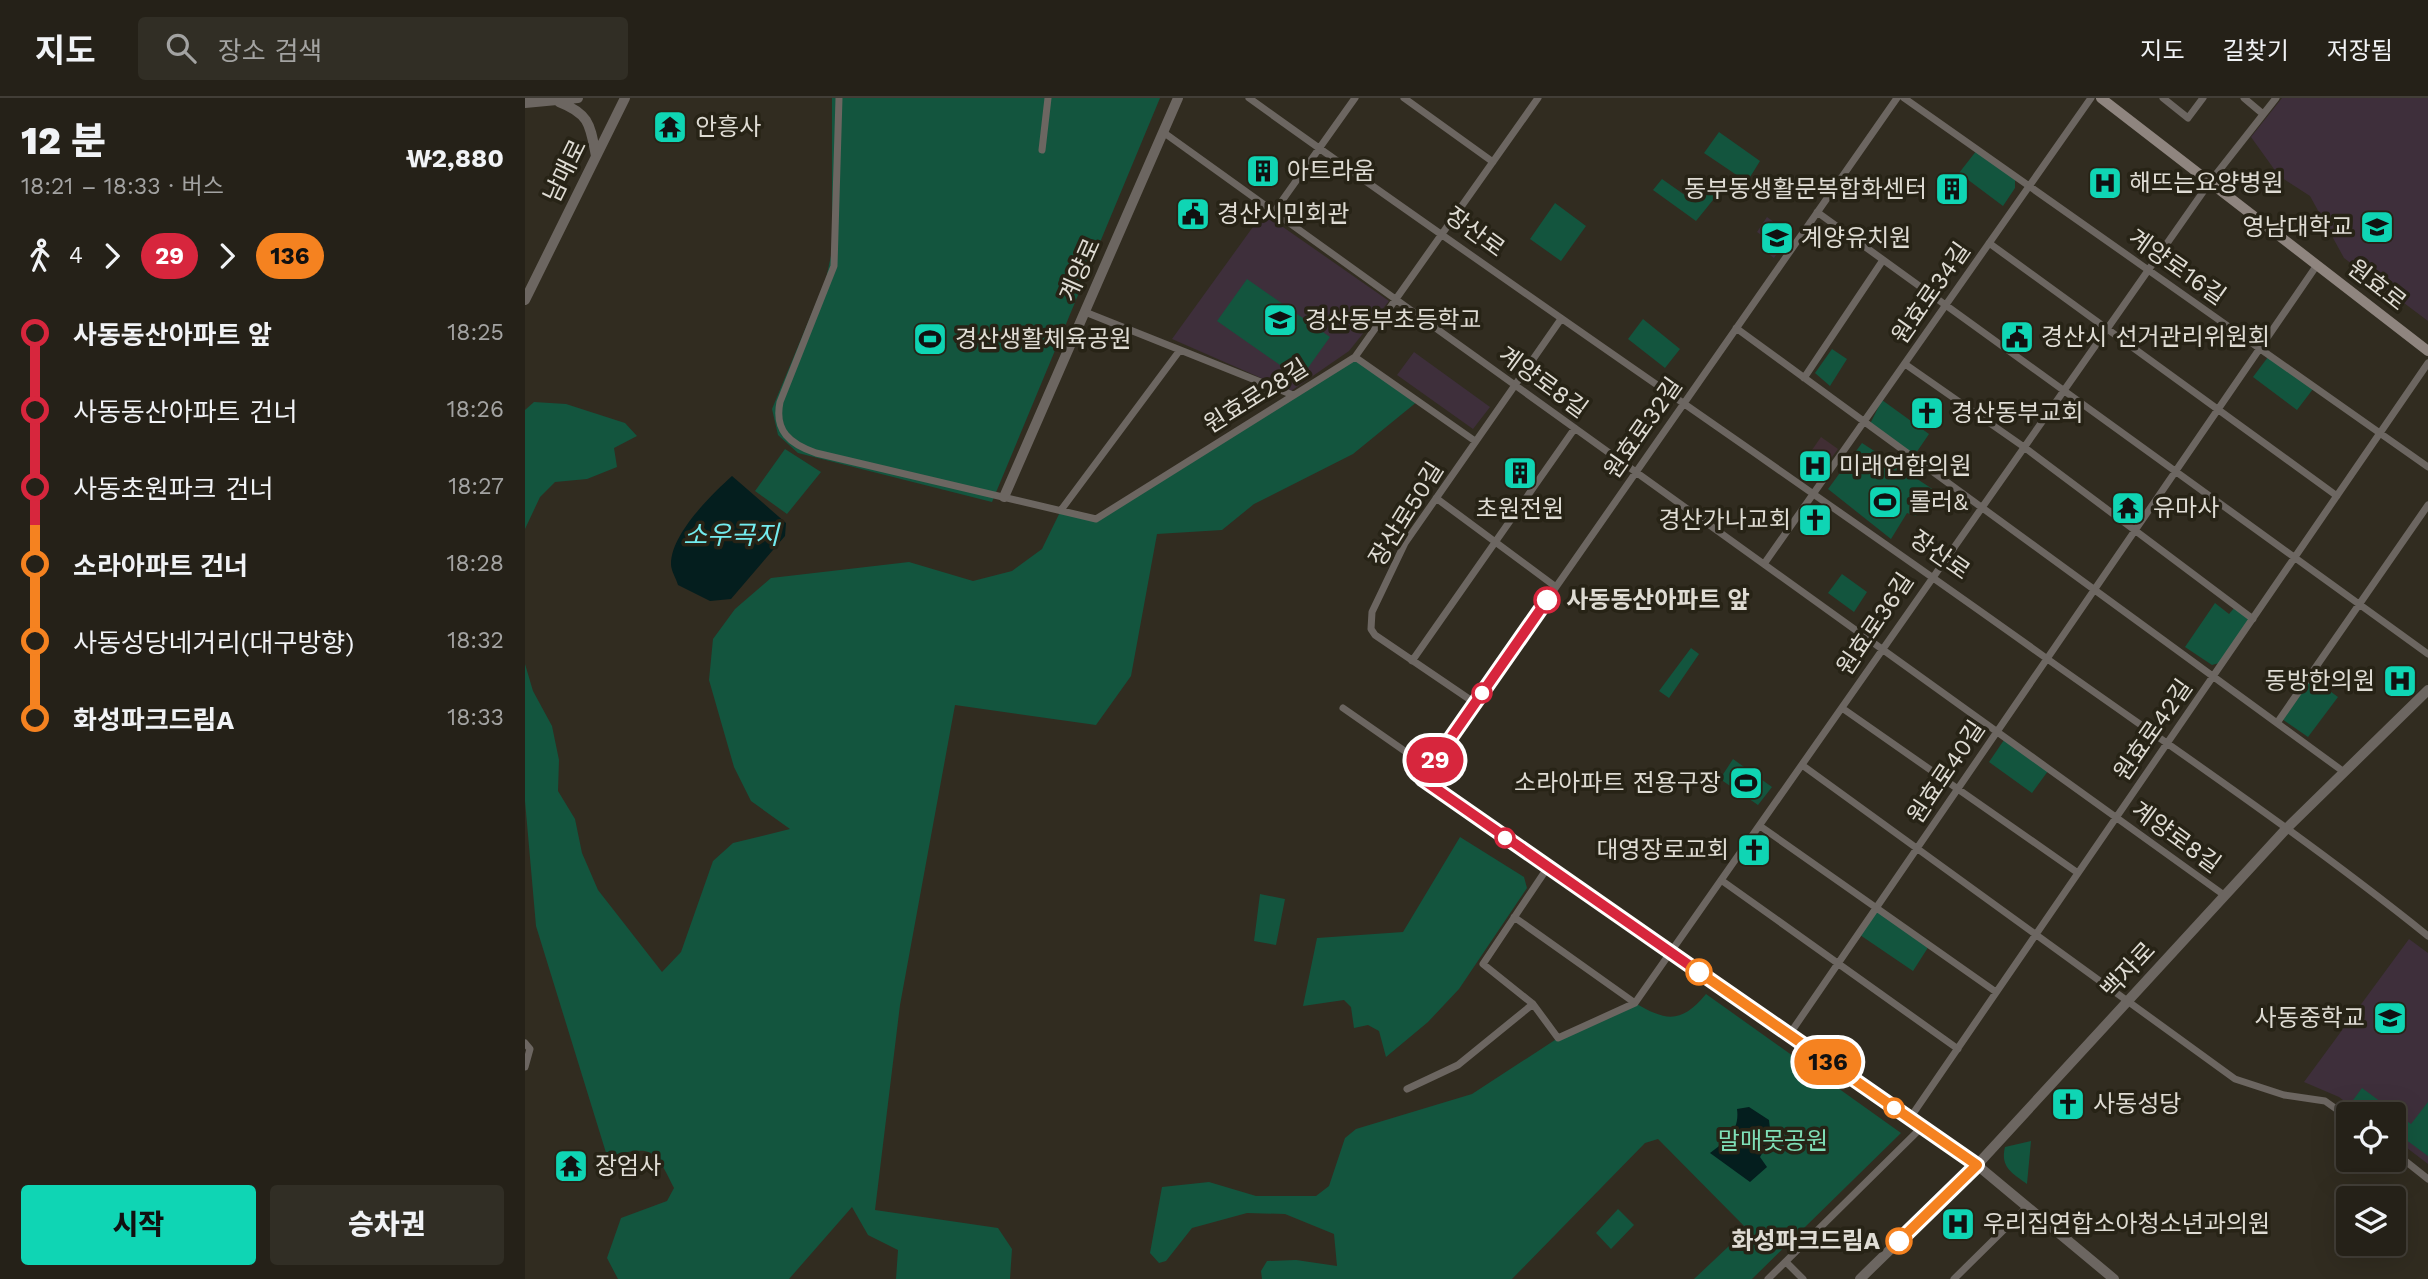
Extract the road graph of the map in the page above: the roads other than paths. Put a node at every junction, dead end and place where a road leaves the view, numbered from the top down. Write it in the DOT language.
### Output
graph roads {
  1 [pos="578,98"];
  2 [pos="625,98"];
  3 [pos="839,98"];
  4 [pos="1048,98"];
  5 [pos="1178,98"];
  6 [pos="1249,98"];
  7 [pos="1355,98"];
  8 [pos="1404,98"];
  9 [pos="1538,98"];
  10 [pos="1897,98"];
  11 [pos="1904,98"];
  12 [pos="2091,98"];
  13 [pos="2101,98"];
  14 [pos="2162,98"];
  15 [pos="2203,98"];
  16 [pos="2243,98"];
  17 [pos="2276,98"];
  18 [pos="559,102"];
  19 [pos="525,103"];
  20 [pos="2263,114"];
  21 [pos="1163,132"];
  22 [pos="1319,148"];
  23 [pos="1042,150"];
  24 [pos="596,156"];
  25 [pos="1493,162"];
  26 [pos="2210,182"];
  27 [pos="2029,186"];
  28 [pos="1275,212"];
  29 [pos="1817,212"];
  30 [pos="1441,233"];
  31 [pos="1990,243"];
  32 [pos="1883,260"];
  33 [pos="2317,265"];
  34 [pos="2148,270"];
  35 [pos="1396,299"];
  36 [pos="525,300"];
  37 [pos="1946,305"];
  38 [pos="1084,312"];
  39 [pos="1560,319"];
  40 [pos="1736,328"];
  41 [pos="2107,328"];
  42 [pos="2260,349"];
  43 [pos="1180,351"];
  44 [pos="2428,351"];
  45 [pos="1355,357"];
  46 [pos="2428,363"];
  47 [pos="1905,364"];
  48 [pos="1804,378"];
  49 [pos="1515,385"];
  50 [pos="2064,390"];
  51 [pos="1293,395"];
  52 [pos="1683,404"];
  53 [pos="2218,410"];
  54 [pos="1865,422"];
  55 [pos="1575,428"];
  56 [pos="2380,433"];
  57 [pos="1475,441"];
  58 [pos="2024,447"];
  59 [pos="2428,467"];
  60 [pos="1636,472"];
  61 [pos="2176,472"];
  62 [pos="1815,493"];
  63 [pos="1004,496"];
  64 [pos="2337,496"];
  65 [pos="1436,498"];
  66 [pos="2428,505"];
  67 [pos="1982,508"];
  68 [pos="1061,510"];
  69 [pos="2134,532"];
  70 [pos="1495,542"];
  71 [pos="2295,558"];
  72 [pos="1764,564"];
  73 [pos="1932,575"];
  74 [pos="1556,587"];
  75 [pos="2095,590"];
  76 [pos="2359,604"];
  77 [pos="2253,619"];
  78 [pos="1883,649"];
  79 [pos="2428,654"];
  80 [pos="2047,658"];
  81 [pos="1412,661"];
  82 [pos="2213,676"];
  83 [pos="2428,690"];
  84 [pos="1475,703"];
  85 [pos="1343,708"];
  86 [pos="1842,708"];
  87 [pos="2277,723"];
  88 [pos="1997,732"];
  89 [pos="2167,743"];
  90 [pos="1802,765"];
  91 [pos="1429,768"];
  92 [pos="2344,772"];
  93 [pos="1422,779"];
  94 [pos="1957,789"];
  95 [pos="2116,818"];
  96 [pos="1759,825"];
  97 [pos="2286,829"];
  98 [pos="1917,848"];
  99 [pos="1548,867"];
  100 [pos="2078,873"];
  101 [pos="1721,880"];
  102 [pos="2224,895"];
  103 [pos="1876,908"];
  104 [pos="1514,917"];
  105 [pos="2036,934"];
  106 [pos="2428,936"];
  107 [pos="1671,953"];
  108 [pos="1838,963"];
  109 [pos="1996,992"];
  110 [pos="2128,1000"];
  111 [pos="1533,1003"];
  112 [pos="1635,1003"];
  113 [pos="1789,1035"];
  114 [pos="525,1044"];
  115 [pos="1958,1049"];
  116 [pos="525,1067"];
  117 [pos="1407,1089"];
  118 [pos="2336,1109"];
  119 [pos="1910,1118"];
  120 [pos="1922,1127"];
  121 [pos="2406,1162"];
  122 [pos="1977,1165"];
  123 [pos="2428,1179"];
  124 [pos="2027,1207"];
  125 [pos="1787,1263"];
  126 [pos="1768,1279"];
  127 [pos="1803,1279"];
  128 [pos="1860,1279"];
  129 [pos="1954,1279"];
  130 [pos="2114,1279"];
  1 -- 18 [label="street"];
  2 -- 24 [label="street, 남매로"];
  3 -- 63 [label="street, 원효로28길"];
  4 -- 23 [label="street"];
  5 -- 21 [label="street, 계양로"];
  6 -- 22 [label="street, 장산로"];
  7 -- 22 [label="street"];
  8 -- 25 [label="street"];
  9 -- 25 [label="street, 원효로28길"];
  10 -- 29 [label="street, 원효로32길"];
  11 -- 27 [label="street, 계양로16길"];
  12 -- 27 [label="street, 원효로34길"];
  13 -- 26 [label="main road, 원효로"];
  14 -- 15 [label="street"];
  16 -- 20 [label="street"];
  17 -- 20 [label="street, 원효로36길"];
  18 -- 19 [label="street"];
  18 -- 24 [label="street"];
  20 -- 26 [label="street, 원효로36길"];
  21 -- 28 [label="street, 계양로8길"];
  21 -- 38 [label="street, 계양로"];
  22 -- 28 [label="street"];
  22 -- 30 [label="street, 장산로"];
  24 -- 36 [label="street, 남매로"];
  25 -- 30 [label="street, 원효로28길"];
  26 -- 33 [label="main road, 원효로"];
  26 -- 34 [label="street, 원효로36길"];
  27 -- 31 [label="street, 원효로34길"];
  27 -- 34 [label="street, 계양로16길"];
  28 -- 35 [label="street, 계양로8길"];
  29 -- 32 [label="street"];
  29 -- 40 [label="street, 원효로32길"];
  30 -- 35 [label="street, 원효로28길"];
  30 -- 39 [label="street, 장산로"];
  31 -- 37 [label="street, 원효로34길"];
  31 -- 41 [label="street, 원효로34길"];
  32 -- 37 [label="street"];
  32 -- 48 [label="street"];
  33 -- 42 [label="street, 원효로40길"];
  33 -- 44 [label="main road, 원효로"];
  34 -- 41 [label="street, 원효로36길"];
  34 -- 42 [label="street, 계양로16길"];
  35 -- 45 [label="street, 원효로28길"];
  35 -- 49 [label="street, 계양로8길"];
  37 -- 47 [label="street, 원효로34길"];
  37 -- 50 [label="street"];
  38 -- 43 [label="street"];
  38 -- 63 [label="street, 계양로"];
  39 -- 49 [label="street, 장산로50길"];
  39 -- 52 [label="street, 장산로"];
  40 -- 48 [label="street"];
  40 -- 52 [label="street, 원효로32길"];
  41 -- 50 [label="street, 원효로36길"];
  41 -- 53 [label="street"];
  42 -- 53 [label="street, 원효로40길"];
  42 -- 56 [label="street, 계양로16길"];
  43 -- 51 [label="street"];
  43 -- 68 [label="street"];
  45 -- 51 [label="street, 원효로28길"];
  45 -- 57 [label="street"];
  46 -- 56 [label="street, 원효로42길"];
  47 -- 54 [label="street, 원효로34길"];
  47 -- 58 [label="street, 원효로34길"];
  48 -- 54 [label="street"];
  49 -- 55 [label="street, 계양로8길"];
  49 -- 57 [label="street, 장산로50길"];
  50 -- 58 [label="street, 원효로36길"];
  50 -- 61 [label="street"];
  51 -- 68 [label="street, 원효로28길"];
  52 -- 60 [label="street, 원효로32길"];
  52 -- 62 [label="street, 장산로"];
  53 -- 61 [label="street, 원효로40길"];
  53 -- 64 [label="street"];
  54 -- 62 [label="street, 원효로34길"];
  54 -- 67 [label="street"];
  55 -- 60 [label="street, 계양로8길"];
  55 -- 70 [label="street"];
  56 -- 59 [label="street, 계양로16길"];
  56 -- 64 [label="street, 원효로42길"];
  57 -- 65 [label="street, 장산로50길"];
  58 -- 67 [label="street, 원효로36길"];
  58 -- 69 [label="street"];
  60 -- 72 [label="street, 계양로8길"];
  60 -- 74 [label="street, 원효로32길"];
  61 -- 69 [label="street, 원효로40길"];
  61 -- 71 [label="street"];
  62 -- 72 [label="street"];
  62 -- 73 [label="street, 장산로"];
  63 -- 68 [label="street, 원효로28길"];
  64 -- 71 [label="street, 원효로42길"];
  65 -- 70 [label="street"];
  65 -- 81 [label="street, 장산로50길"];
  66 -- 76 [label="street"];
  67 -- 73 [label="street, 원효로36길"];
  67 -- 75 [label="street"];
  69 -- 75 [label="street, 원효로40길"];
  69 -- 77 [label="street"];
  70 -- 74 [label="street"];
  70 -- 81 [label="street"];
  71 -- 76 [label="street"];
  71 -- 77 [label="street, 원효로42길"];
  72 -- 78 [label="street, 계양로8길"];
  73 -- 78 [label="street, 원효로36길"];
  73 -- 80 [label="street, 장산로"];
  74 -- 84 [label="street, 원효로32길"];
  75 -- 80 [label="street, 원효로40길"];
  75 -- 82 [label="street"];
  76 -- 79 [label="street"];
  76 -- 87 [label="street"];
  77 -- 82 [label="street, 원효로42길"];
  78 -- 86 [label="street, 원효로36길"];
  78 -- 88 [label="street, 계양로8길"];
  80 -- 88 [label="street, 원효로40길"];
  80 -- 89 [label="street, 장산로"];
  81 -- 84 [label="street, 장산로50길"];
  82 -- 87 [label="street"];
  82 -- 89 [label="street, 원효로42길"];
  83 -- 92 [label="street, 백자로"];
  84 -- 91 [label="street, 원효로32길"];
  85 -- 91 [label="street"];
  86 -- 90 [label="street, 원효로36길"];
  86 -- 94 [label="street"];
  87 -- 92 [label="street"];
  88 -- 94 [label="street, 원효로40길"];
  88 -- 95 [label="street, 계양로8길"];
  89 -- 95 [label="street, 원효로42길"];
  89 -- 97 [label="street, 장산로"];
  90 -- 96 [label="street, 원효로36길"];
  90 -- 98 [label="street"];
  91 -- 93 [label="street, 원효로32길"];
  92 -- 97 [label="street, 백자로"];
  93 -- 99 [label="street"];
  94 -- 98 [label="street, 원효로40길"];
  94 -- 100 [label="street"];
  95 -- 100 [label="street, 원효로42길"];
  95 -- 102 [label="street, 계양로8길"];
  96 -- 101 [label="street, 원효로36길"];
  96 -- 103 [label="street"];
  97 -- 102 [label="street, 백자로"];
  97 -- 106 [label="street, 장산로"];
  98 -- 103 [label="street, 원효로40길"];
  98 -- 105 [label="street"];
  99 -- 104 [label="street"];
  99 -- 107 [label="street"];
  100 -- 105 [label="street, 원효로42길"];
  101 -- 107 [label="street, 원효로36길"];
  101 -- 108 [label="street"];
  102 -- 110 [label="street, 백자로"];
  103 -- 108 [label="street, 원효로40길"];
  103 -- 109 [label="street"];
  104 -- 111 [label="street"];
  104 -- 112 [label="street"];
  105 -- 109 [label="street, 원효로42길"];
  105 -- 110 [label="street"];
  107 -- 112 [label="street, 원효로36길"];
  107 -- 113 [label="street"];
  108 -- 113 [label="street, 원효로40길"];
  108 -- 115 [label="street"];
  109 -- 115 [label="street, 원효로42길"];
  110 -- 118 [label="street"];
  110 -- 122 [label="street, 백자로"];
  111 -- 112 [label="street"];
  111 -- 117 [label="street"];
  113 -- 119 [label="street"];
  114 -- 116 [label="street"];
  115 -- 119 [label="street, 원효로42길"];
  119 -- 120 [label="street"];
  120 -- 122 [label="street"];
  120 -- 125 [label="street"];
  121 -- 123 [label="street"];
  122 -- 124 [label="street"];
  122 -- 128 [label="street, 백자로"];
  124 -- 129 [label="street"];
  124 -- 130 [label="street"];
  125 -- 126 [label="street"];
  125 -- 127 [label="street"];
}
